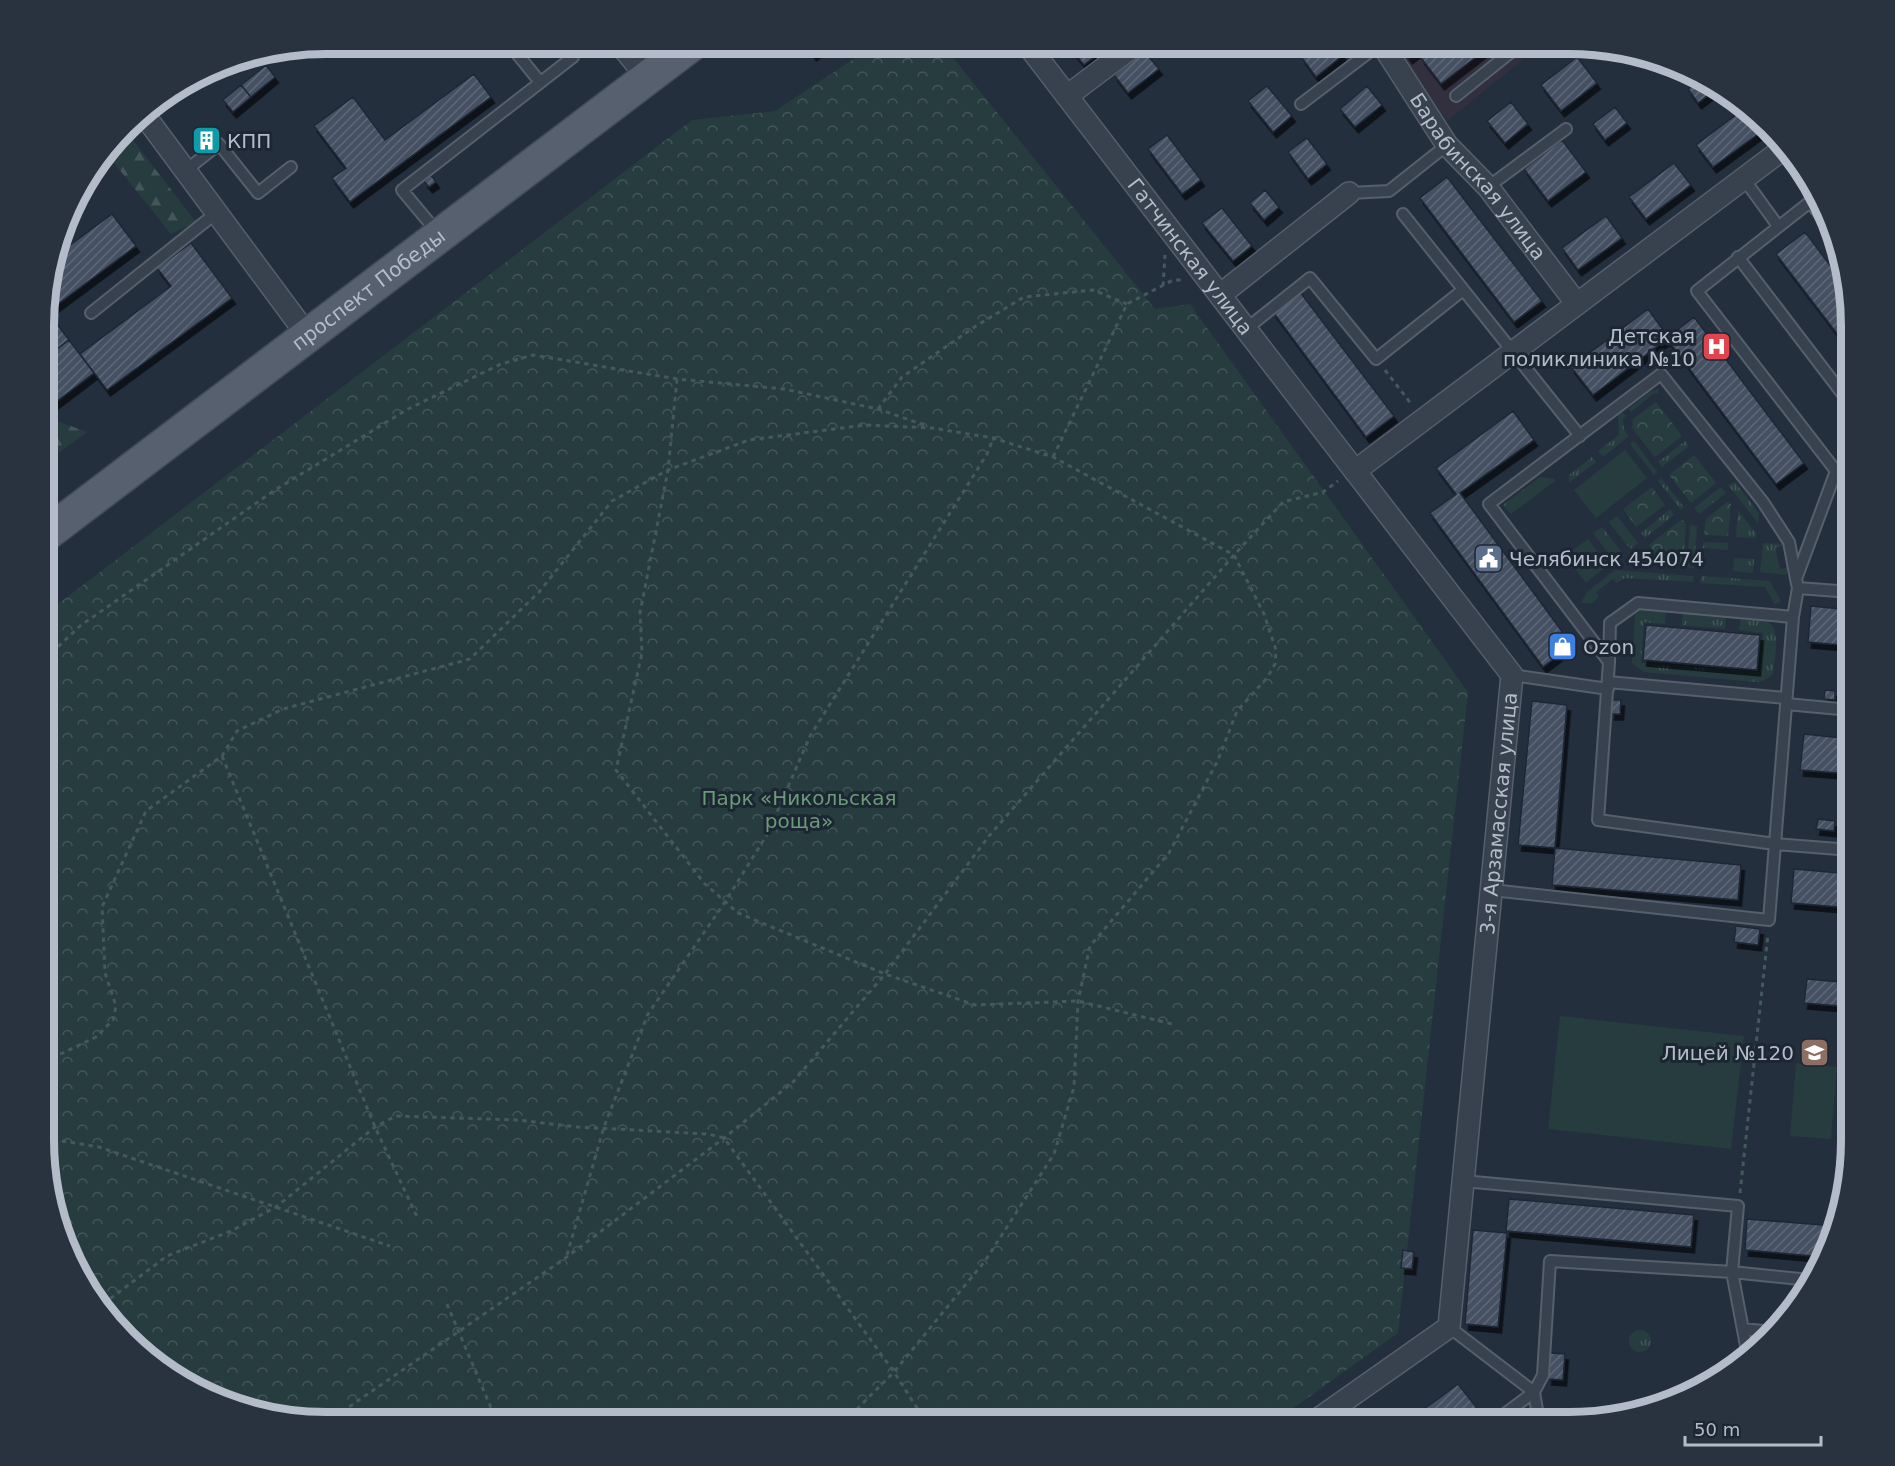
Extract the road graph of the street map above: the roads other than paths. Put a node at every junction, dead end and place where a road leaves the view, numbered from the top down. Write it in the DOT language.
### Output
graph roads {
  1 [pos="517,54"];
  2 [pos="571,54"];
  3 [pos="628,54"];
  4 [pos="679,54"];
  5 [pos="1035,54"];
  6 [pos="1123,54"];
  7 [pos="1368,54"];
  8 [pos="1388,54"];
  9 [pos="1508,54"];
  10 [pos="648,78"];
  11 [pos="540,82"];
  12 [pos="1067,96"];
  13 [pos="1456,96"];
  14 [pos="1301,104"];
  15 [pos="148,120"];
  16 [pos="1566,129"];
  17 [pos="1447,145"];
  18 [pos="1779,153"];
  19 [pos="291,167"];
  20 [pos="186,171"];
  21 [pos="1744,178"];
  22 [pos="1488,187"];
  23 [pos="1349,193"];
  24 [pos="1811,201"];
  25 [pos="216,213"];
  26 [pos="1403,214"];
  27 [pos="1778,225"];
  28 [pos="440,236"];
  29 [pos="1738,257"];
  30 [pos="1214,288"];
  31 [pos="1463,290"];
  32 [pos="1577,304"];
  33 [pos="91,314"];
  34 [pos="1246,329"];
  35 [pos="308,336"];
  36 [pos="1512,352"];
  37 [pos="1841,392"];
  38 [pos="1580,436"];
  39 [pos="1841,467"];
  40 [pos="1355,471"];
  41 [pos="1836,471"];
  42 [pos="54,528"];
  43 [pos="1797,584"];
  44 [pos="1841,591"];
  45 [pos="1792,617"];
  46 [pos="1609,662"];
  47 [pos="1512,675"];
  48 [pos="1608,685"];
  49 [pos="1786,701"];
  50 [pos="1841,709"];
  51 [pos="1775,844"];
  52 [pos="1841,849"];
  53 [pos="1492,890"];
  54 [pos="1463,1181"];
  55 [pos="1732,1272"];
  56 [pos="1803,1279"];
  57 [pos="1449,1328"];
  58 [pos="1743,1329"];
  59 [pos="1762,1331"];
  60 [pos="1746,1347"];
  61 [pos="1534,1392"];
  62 [pos="1328,1412"];
  63 [pos="1507,1412"];
  64 [pos="1537,1412"];
  1 -- 11 [label="lane"];
  2 -- 11 [label="lane"];
  3 -- 10 [label="street"];
  4 -- 10 [label="main road, проспект Победы"];
  5 -- 12 [label="street, Гатчинская улица"];
  6 -- 12 [label="street"];
  7 -- 14 [label="lane"];
  8 -- 17 [label="street, Барабинская улица"];
  9 -- 13 [label="lane"];
  10 -- 28 [label="main road, проспект Победы"];
  11 -- 28 [label="lane"];
  12 -- 30 [label="street, Гатчинская улица"];
  15 -- 20 [label="street"];
  16 -- 22 [label="lane"];
  17 -- 22 [label="street, Барабинская улица"];
  17 -- 23 [label="lane"];
  18 -- 21 [label="street"];
  19 -- 20 [label="lane"];
  20 -- 25 [label="street"];
  21 -- 27 [label="lane"];
  21 -- 32 [label="street"];
  22 -- 32 [label="street, Барабинская улица"];
  23 -- 30 [label="street"];
  24 -- 27 [label="lane"];
  25 -- 33 [label="lane"];
  25 -- 35 [label="street"];
  26 -- 31 [label="lane"];
  27 -- 29 [label="lane"];
  28 -- 35 [label="main road, проспект Победы"];
  29 -- 37 [label="lane"];
  29 -- 41 [label="lane"];
  30 -- 34 [label="street, Гатчинская улица"];
  31 -- 34 [label="lane"];
  31 -- 36 [label="lane"];
  32 -- 36 [label="street"];
  34 -- 40 [label="street, Гатчинская улица"];
  35 -- 42 [label="main road, проспект Победы"];
  36 -- 38 [label="lane"];
  36 -- 40 [label="street"];
  38 -- 43 [label="lane"];
  38 -- 46 [label="lane"];
  39 -- 41 [label="lane"];
  40 -- 47 [label="street, 3-я Арзамасская улица"];
  41 -- 43 [label="lane"];
  43 -- 44 [label="lane"];
  43 -- 45 [label="lane"];
  45 -- 46 [label="lane"];
  45 -- 49 [label="lane"];
  46 -- 48 [label="lane"];
  47 -- 48 [label="lane"];
  47 -- 53 [label="street, 3-я Арзамасская улица"];
  48 -- 49 [label="lane"];
  48 -- 51 [label="lane"];
  49 -- 50 [label="lane"];
  49 -- 51 [label="lane"];
  51 -- 52 [label="lane"];
  51 -- 53 [label="lane"];
  53 -- 54 [label="street, 3-я Арзамасская улица"];
  54 -- 55 [label="lane"];
  54 -- 57 [label="street, 3-я Арзамасская улица"];
  55 -- 56 [label="lane"];
  55 -- 58 [label="lane"];
  55 -- 61 [label="lane"];
  57 -- 61 [label="lane"];
  57 -- 62 [label="street"];
  58 -- 59 [label="lane"];
  58 -- 60 [label="lane"];
  61 -- 63 [label="lane"];
  61 -- 64 [label="lane"];
}
